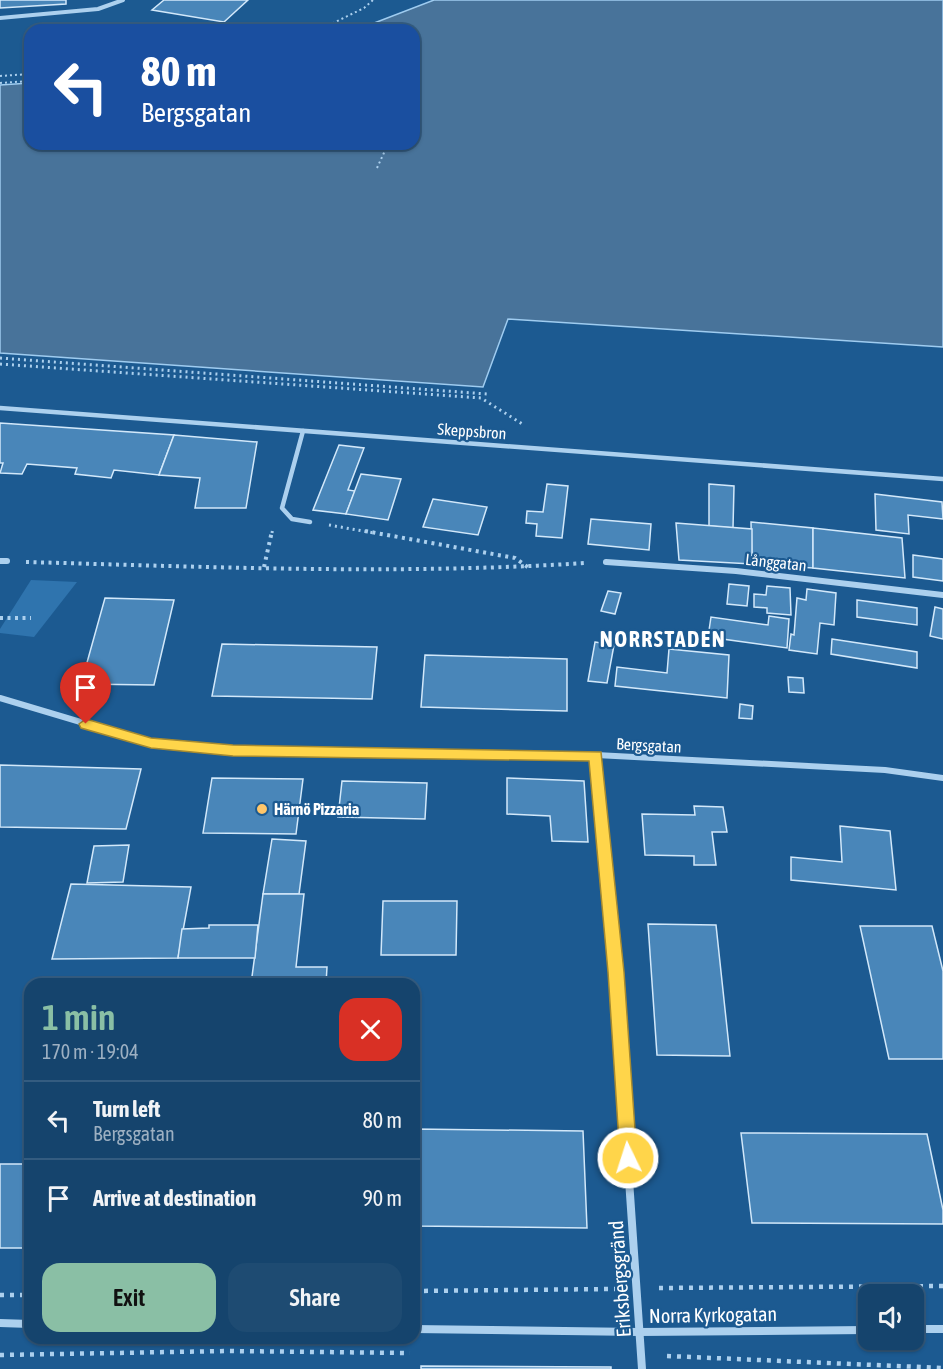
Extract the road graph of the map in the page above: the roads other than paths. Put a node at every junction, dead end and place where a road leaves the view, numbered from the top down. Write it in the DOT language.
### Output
graph roads {
  1 [pos="123,0"];
  2 [pos="0,18"];
  3 [pos="0,408"];
  4 [pos="303,431"];
  5 [pos="943,479"];
  6 [pos="310,522"];
  7 [pos="606,562"];
  8 [pos="943,595"];
  9 [pos="0,698"];
  10 [pos="596,756"];
  11 [pos="943,778"];
  12 [pos="0,1323"];
  13 [pos="24,1324"];
  14 [pos="420,1329"];
  15 [pos="924,1329"];
  16 [pos="943,1329"];
  17 [pos="858,1330"];
  18 [pos="639,1332"];
  19 [pos="642,1369"];
  1 -- 2 [label="street"];
  3 -- 4 [label="street, Skeppsbron"];
  4 -- 5 [label="street, Skeppsbron"];
  4 -- 6 [label="street"];
  7 -- 8 [label="street, Långgatan"];
  9 -- 10 [label="street, Bergsgatan"];
  10 -- 11 [label="street, Bergsgatan"];
  10 -- 18 [label="street, Eriksbergsgränd"];
  12 -- 13 [label="street"];
  14 -- 18 [label="street, Norra Kyrkogatan"];
  15 -- 16 [label="street"];
  17 -- 18 [label="street, Norra Kyrkogatan"];
  18 -- 19 [label="street, Eriksbergsgränd"];
}
